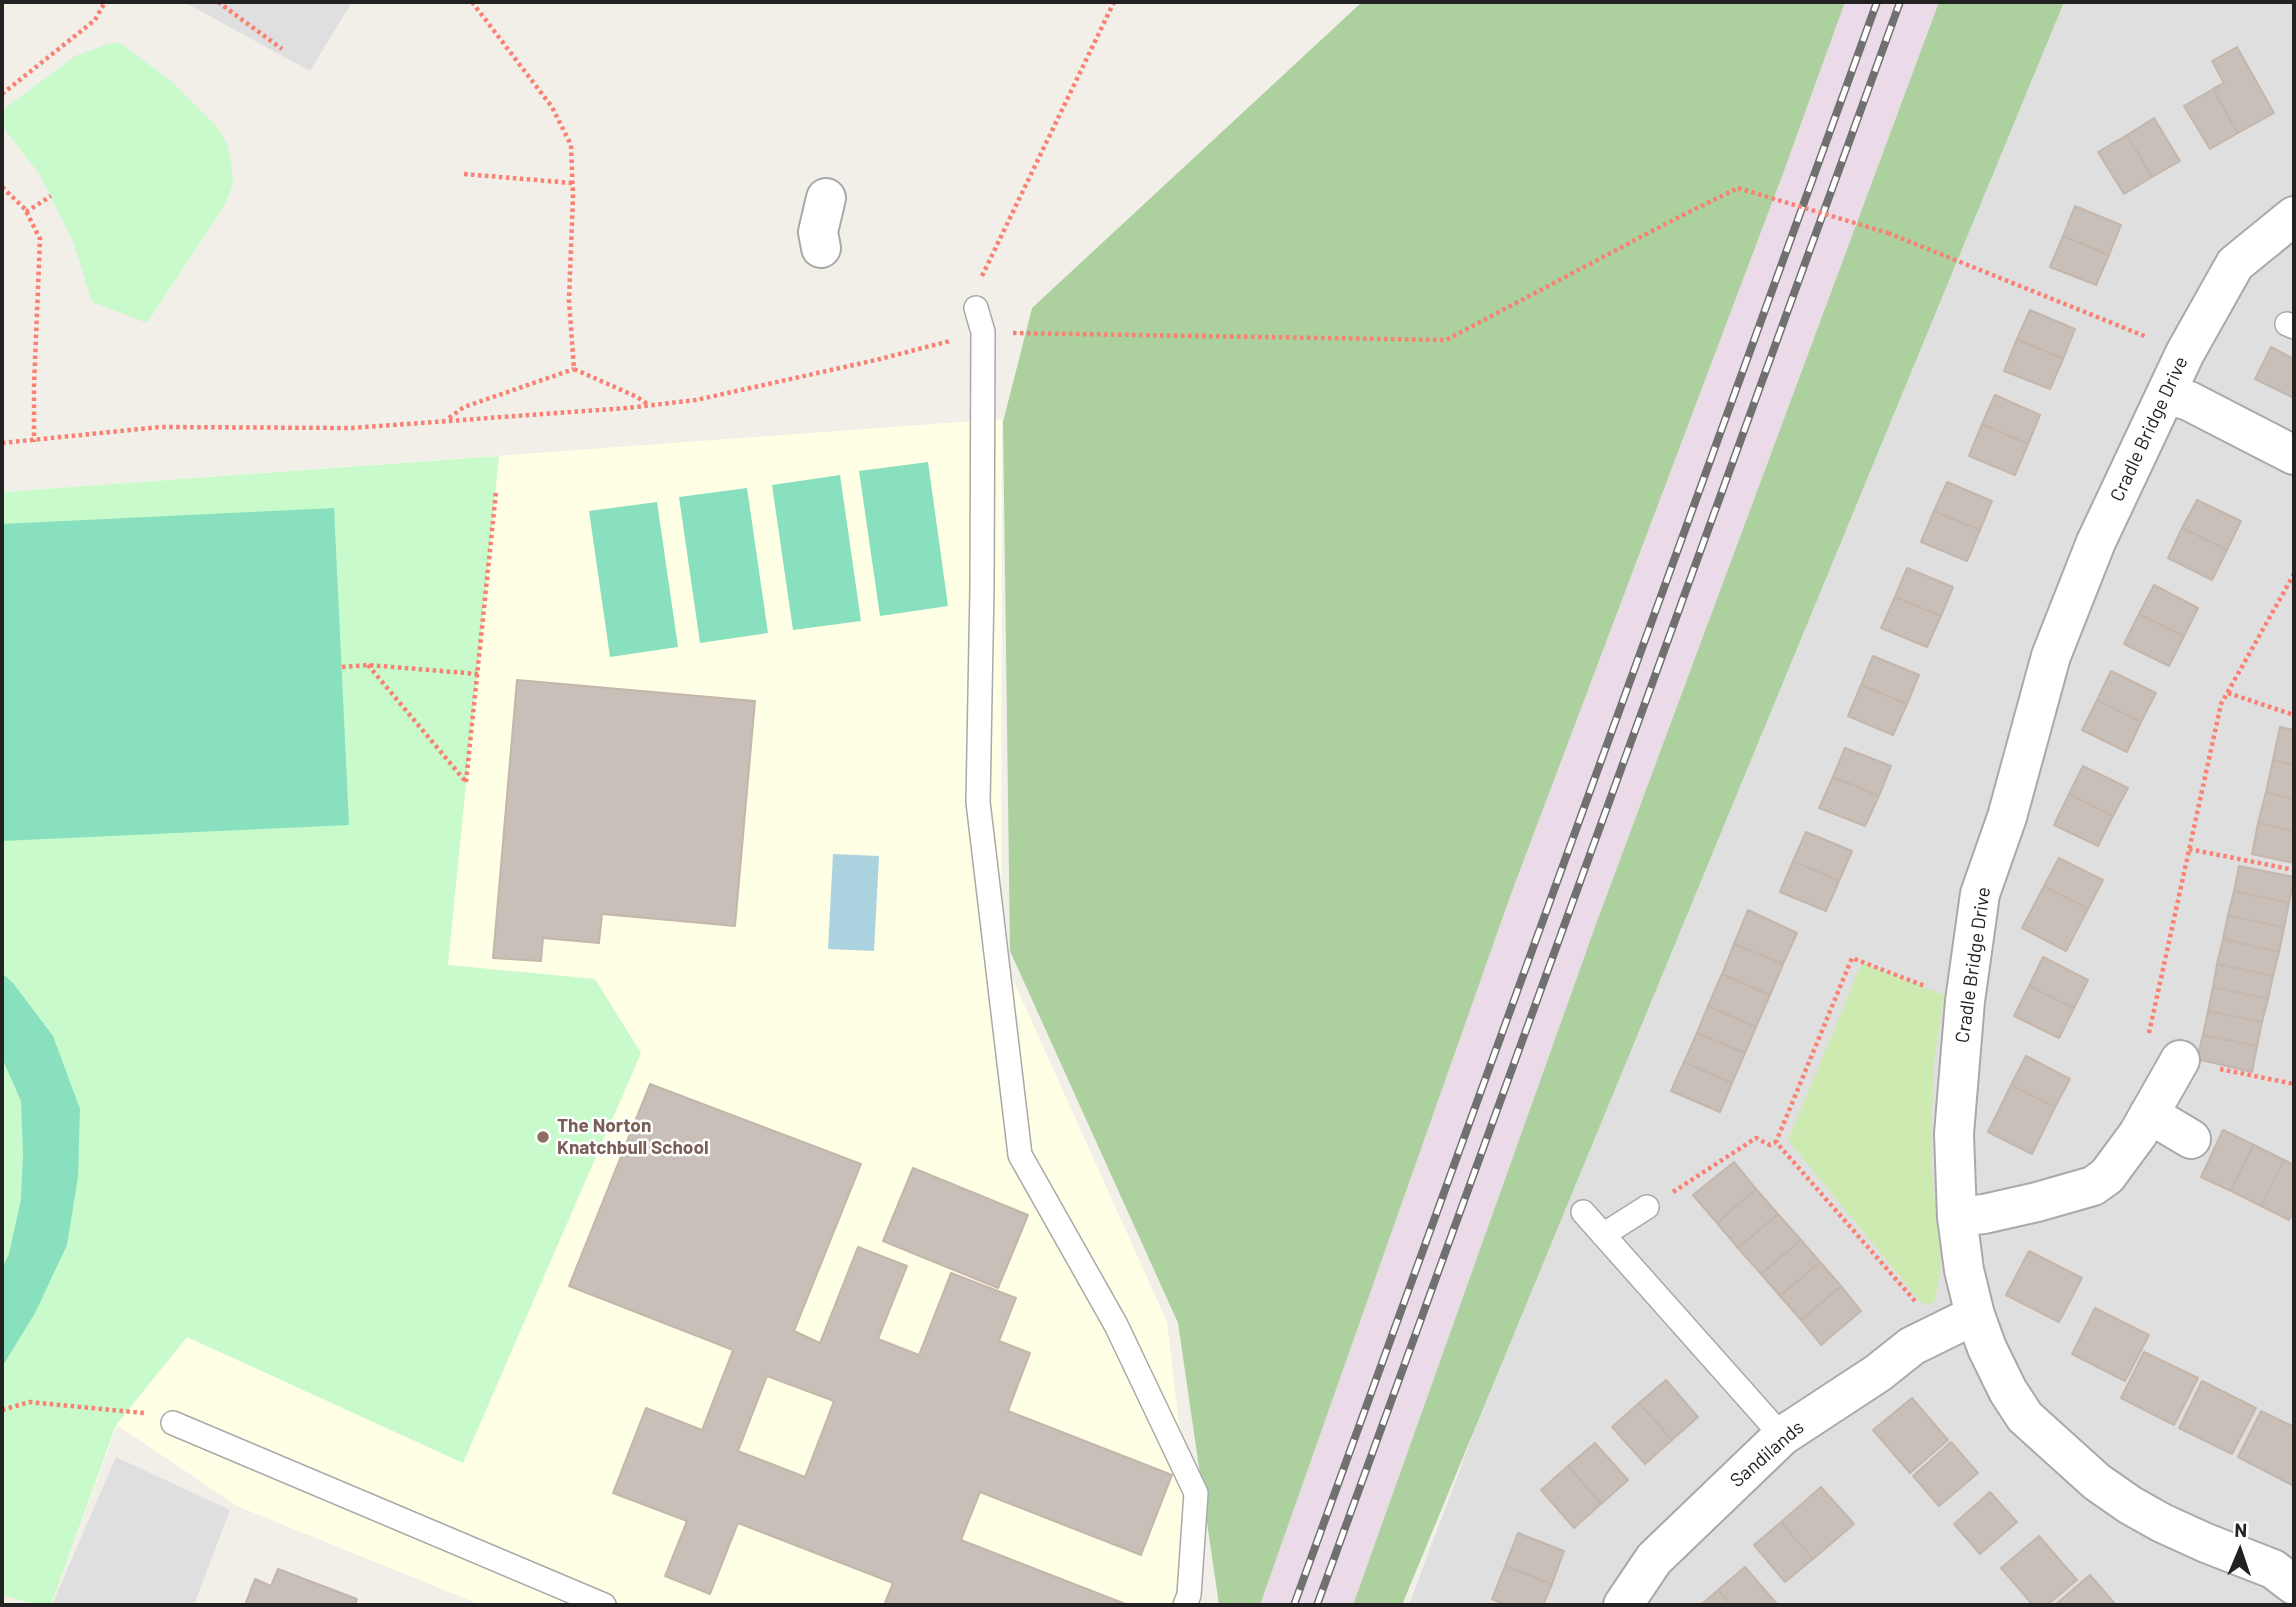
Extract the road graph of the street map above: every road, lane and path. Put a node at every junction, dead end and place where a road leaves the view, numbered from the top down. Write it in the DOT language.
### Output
graph roads {
  1 [pos="105,2"];
  2 [pos="218,2"];
  3 [pos="471,2"];
  4 [pos="1114,2"];
  5 [pos="282,49"];
  6 [pos="2,94"];
  7 [pos="464,174"];
  8 [pos="572,183"];
  9 [pos="2,187"];
  10 [pos="51,197"];
  11 [pos="826,198"];
  12 [pos="26,212"];
  13 [pos="2294,215"];
  14 [pos="821,248"];
  15 [pos="976,308"];
  16 [pos="983,332"];
  17 [pos="2185,353"];
  18 [pos="575,369"];
  19 [pos="2166,394"];
  20 [pos="649,405"];
  21 [pos="446,420"];
  22 [pos="34,442"];
  23 [pos="2,443"];
  24 [pos="2294,455"];
  25 [pos="496,492"];
  26 [pos="2294,574"];
  27 [pos="368,665"];
  28 [pos="342,667"];
  29 [pos="478,674"];
  30 [pos="2228,693"];
  31 [pos="2294,715"];
  32 [pos="2189,849"];
  33 [pos="2294,870"];
  34 [pos="1965,1001"];
  35 [pos="2180,1060"];
  36 [pos="2294,1084"];
  37 [pos="2149,1114"];
  38 [pos="2191,1139"];
  39 [pos="1776,1142"];
  40 [pos="1647,1207"];
  41 [pos="1583,1212"];
  42 [pos="1957,1217"];
  43 [pos="1603,1235"];
  44 [pos="1975,1315"];
  45 [pos="1938,1333"];
  46 [pos="2,1410"];
  47 [pos="173,1423"];
  48 [pos="1782,1436"];
  49 [pos="2294,1585"];
  50 [pos="604,1605"];
  51 [pos="1185,1605"];
  52 [pos="1623,1605"];
  1 -- 6 [label="path"];
  2 -- 5 [label="path"];
  3 -- 8 [label="path"];
  4 -- 15 [label="path"];
  7 -- 8 [label="path"];
  8 -- 18 [label="path"];
  9 -- 12 [label="path"];
  10 -- 12 [label="path"];
  11 -- 14 [label="street"];
  12 -- 22 [label="path"];
  13 -- 17 [label="street, Cradle Bridge Drive"];
  15 -- 16 [label="lane"];
  16 -- 17 [label="path, bridge"];
  16 -- 20 [label="path"];
  16 -- 51 [label="lane"];
  17 -- 19 [label="street, Cradle Bridge Drive"];
  18 -- 20 [label="path"];
  18 -- 21 [label="path"];
  19 -- 24 [label="street"];
  19 -- 34 [label="street, Cradle Bridge Drive"];
  20 -- 21 [label="path"];
  21 -- 22 [label="path"];
  22 -- 23 [label="path"];
  25 -- 29 [label="path"];
  26 -- 30 [label="path"];
  27 -- 28 [label="path"];
  27 -- 29 [label="path"];
  27 -- 29 [label="path"];
  30 -- 31 [label="path"];
  30 -- 32 [label="path"];
  32 -- 33 [label="path"];
  32 -- 35 [label="path"];
  34 -- 39 [label="path"];
  34 -- 42 [label="street, Cradle Bridge Drive"];
  35 -- 36 [label="path"];
  35 -- 37 [label="street"];
  37 -- 38 [label="street"];
  37 -- 42 [label="street"];
  39 -- 40 [label="path"];
  39 -- 45 [label="path"];
  40 -- 43 [label="lane"];
  41 -- 43 [label="lane"];
  42 -- 44 [label="street, Cradle Bridge Drive"];
  43 -- 48 [label="lane"];
  44 -- 45 [label="street, Sandilands"];
  44 -- 49 [label="street, Cradle Bridge Drive"];
  45 -- 48 [label="street, Sandilands"];
  46 -- 47 [label="path"];
  47 -- 50 [label="lane"];
  48 -- 52 [label="street, Sandilands"];
}
